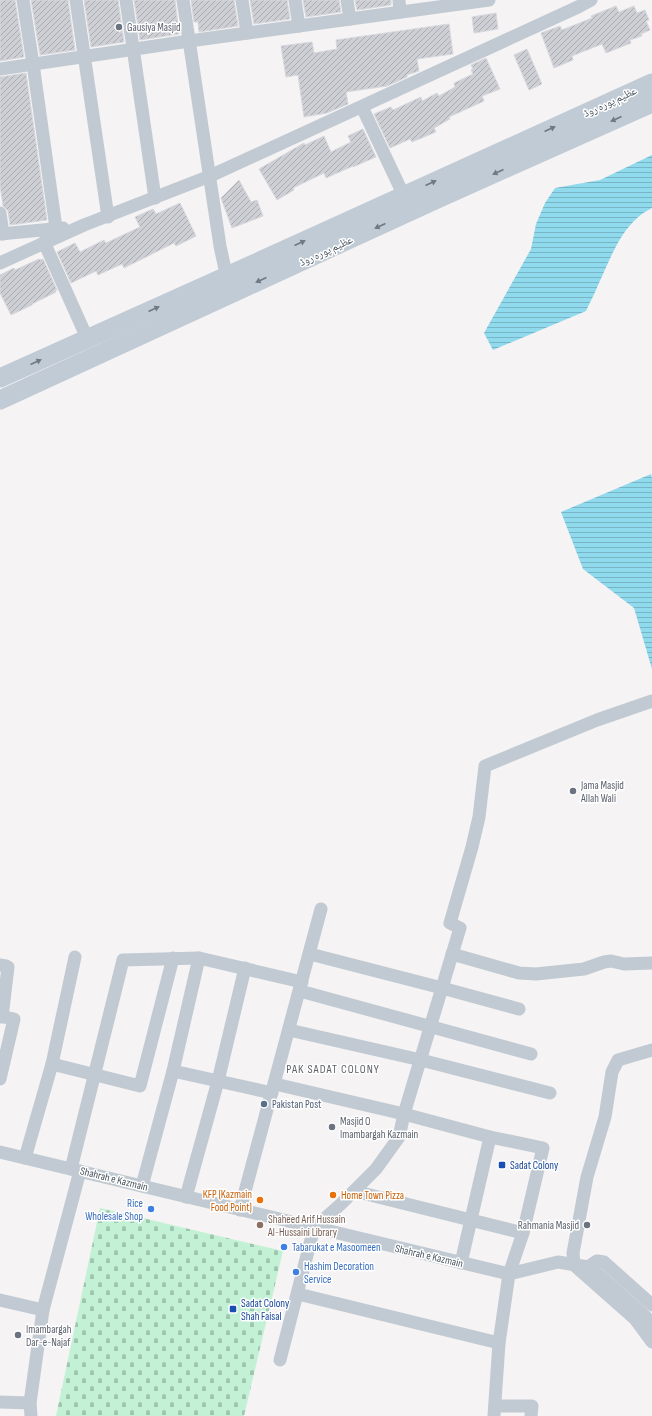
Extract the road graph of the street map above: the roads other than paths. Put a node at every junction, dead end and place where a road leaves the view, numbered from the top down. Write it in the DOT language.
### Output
graph roads {
  1 [pos="23,0"];
  2 [pos="76,0"];
  3 [pos="126,0"];
  4 [pos="183,0"];
  5 [pos="242,0"];
  6 [pos="295,0"];
  7 [pos="347,0"];
  8 [pos="489,0"];
  9 [pos="591,0"];
  10 [pos="452,2"];
  11 [pos="400,6"];
  12 [pos="350,19"];
  13 [pos="299,26"];
  14 [pos="247,33"];
  15 [pos="189,41"];
  16 [pos="133,49"];
  17 [pos="84,56"];
  18 [pos="33,64"];
  19 [pos="0,69"];
  20 [pos="652,83"];
  21 [pos="652,103"];
  22 [pos="362,107"];
  23 [pos="210,176"];
  24 [pos="404,196"];
  25 [pos="155,198"];
  26 [pos="0,213"];
  27 [pos="108,216"];
  28 [pos="84,225"];
  29 [pos="56,228"];
  30 [pos="2,234"];
  31 [pos="44,242"];
  32 [pos="0,263"];
  33 [pos="227,276"];
  34 [pos="230,295"];
  35 [pos="87,338"];
  36 [pos="0,378"];
  37 [pos="0,400"];
  38 [pos="652,701"];
  39 [pos="322,909"];
  40 [pos="310,954"];
  41 [pos="452,954"];
  42 [pos="75,957"];
  43 [pos="172,958"];
  44 [pos="199,958"];
  45 [pos="652,963"];
  46 [pos="0,965"];
  47 [pos="245,968"];
  48 [pos="301,986"];
  49 [pos="442,988"];
  50 [pos="519,1009"];
  51 [pos="1,1016"];
  52 [pos="431,1025"];
  53 [pos="289,1030"];
  54 [pos="652,1050"];
  55 [pos="531,1054"];
  56 [pos="421,1060"];
  57 [pos="52,1064"];
  58 [pos="173,1072"];
  59 [pos="95,1076"];
  60 [pos="0,1079"];
  61 [pos="218,1081"];
  62 [pos="274,1088"];
  63 [pos="550,1093"];
  64 [pos="404,1114"];
  65 [pos="490,1137"];
  66 [pos="0,1152"];
  67 [pos="25,1158"];
  68 [pos="75,1170"];
  69 [pos="142,1186"];
  70 [pos="354,1191"];
  71 [pos="186,1197"];
  72 [pos="240,1210"];
  73 [pos="470,1220"];
  74 [pos="314,1228"];
  75 [pos="523,1233"];
  76 [pos="461,1263"];
  77 [pos="574,1265"];
  78 [pos="588,1267"];
  79 [pos="509,1274"];
  80 [pos="298,1294"];
  81 [pos="0,1300"];
  82 [pos="652,1305"];
  83 [pos="43,1310"];
  84 [pos="652,1325"];
  85 [pos="652,1342"];
  86 [pos="498,1343"];
  87 [pos="280,1360"];
  88 [pos="0,1402"];
  89 [pos="30,1403"];
  90 [pos="494,1411"];
  91 [pos="31,1416"];
  92 [pos="531,1416"];
  1 -- 18 [label="street"];
  2 -- 17 [label="street"];
  3 -- 16 [label="street"];
  4 -- 15 [label="street"];
  5 -- 14 [label="street"];
  6 -- 13 [label="street"];
  7 -- 12 [label="street"];
  8 -- 10 [label="street"];
  9 -- 22 [label="street"];
  10 -- 11 [label="street"];
  11 -- 12 [label="street"];
  12 -- 13 [label="street"];
  13 -- 14 [label="street"];
  14 -- 15 [label="street"];
  15 -- 16 [label="street"];
  15 -- 23 [label="street"];
  16 -- 17 [label="street"];
  16 -- 25 [label="street"];
  17 -- 18 [label="street"];
  17 -- 27 [label="street"];
  18 -- 19 [label="street"];
  18 -- 29 [label="street"];
  24 -- 20 [label="main road, عظیم پورہ روڈ, one-way"];
  21 -- 34 [label="main road, عظیم پورہ روڈ, one-way"];
  22 -- 23 [label="street"];
  22 -- 24 [label="street"];
  23 -- 25 [label="street"];
  23 -- 33 [label="street"];
  33 -- 24 [label="main road, عظیم پورہ روڈ, one-way"];
  25 -- 27 [label="street"];
  26 -- 30 [label="street"];
  27 -- 28 [label="street"];
  28 -- 29 [label="street"];
  28 -- 31 [label="street"];
  29 -- 30 [label="street"];
  31 -- 32 [label="street"];
  31 -- 35 [label="street"];
  33 -- 34 [label="street"];
  35 -- 33 [label="main road, عظیم پورہ روڈ, one-way"];
  34 -- 37 [label="main road, عظیم پورہ روڈ"];
  36 -- 35 [label="main road, عظیم پورہ روڈ, one-way"];
  38 -- 41 [label="street"];
  39 -- 40 [label="street"];
  40 -- 48 [label="street"];
  40 -- 49 [label="street"];
  41 -- 45 [label="street"];
  41 -- 49 [label="street"];
  42 -- 57 [label="street"];
  43 -- 44 [label="street"];
  43 -- 59 [label="street"];
  43 -- 59 [label="street"];
  44 -- 47 [label="street"];
  44 -- 58 [label="street"];
  46 -- 51 [label="street"];
  47 -- 48 [label="street"];
  47 -- 61 [label="street"];
  48 -- 52 [label="street"];
  48 -- 53 [label="street"];
  49 -- 50 [label="street"];
  49 -- 52 [label="street"];
  51 -- 60 [label="street"];
  52 -- 55 [label="street"];
  52 -- 56 [label="street"];
  53 -- 56 [label="street"];
  53 -- 62 [label="street"];
  54 -- 77 [label="street"];
  56 -- 63 [label="street"];
  56 -- 64 [label="street"];
  57 -- 59 [label="street"];
  57 -- 67 [label="street"];
  58 -- 61 [label="street"];
  58 -- 69 [label="street"];
  59 -- 68 [label="street"];
  61 -- 62 [label="street"];
  61 -- 71 [label="street"];
  62 -- 64 [label="street"];
  62 -- 72 [label="street"];
  64 -- 65 [label="street"];
  64 -- 70 [label="street"];
  65 -- 73 [label="street"];
  65 -- 75 [label="street"];
  66 -- 67 [label="street, Shahrah e Kazmain"];
  67 -- 68 [label="street, Shahrah e Kazmain"];
  68 -- 69 [label="street, Shahrah e Kazmain"];
  68 -- 83 [label="street"];
  69 -- 71 [label="street, Shahrah e Kazmain"];
  70 -- 73 [label="street"];
  70 -- 74 [label="street"];
  71 -- 72 [label="street, Shahrah e Kazmain"];
  72 -- 74 [label="street, Shahrah e Kazmain"];
  73 -- 75 [label="street"];
  73 -- 76 [label="street"];
  74 -- 76 [label="street, Shahrah e Kazmain"];
  74 -- 80 [label="street"];
  75 -- 79 [label="street"];
  76 -- 79 [label="street, Shahrah e Kazmain"];
  77 -- 78 [label="street, Shahrah e Kazmain"];
  77 -- 79 [label="street, Shahrah e Kazmain"];
  77 -- 85 [label="street"];
  78 -- 82 [label="street"];
  78 -- 84 [label="street, Shahrah e Kazmain"];
  79 -- 86 [label="street"];
  80 -- 86 [label="street"];
  80 -- 87 [label="street"];
  81 -- 83 [label="street"];
  83 -- 89 [label="street"];
  86 -- 90 [label="street"];
  88 -- 89 [label="street"];
  89 -- 91 [label="street"];
  90 -- 92 [label="street"];
}
